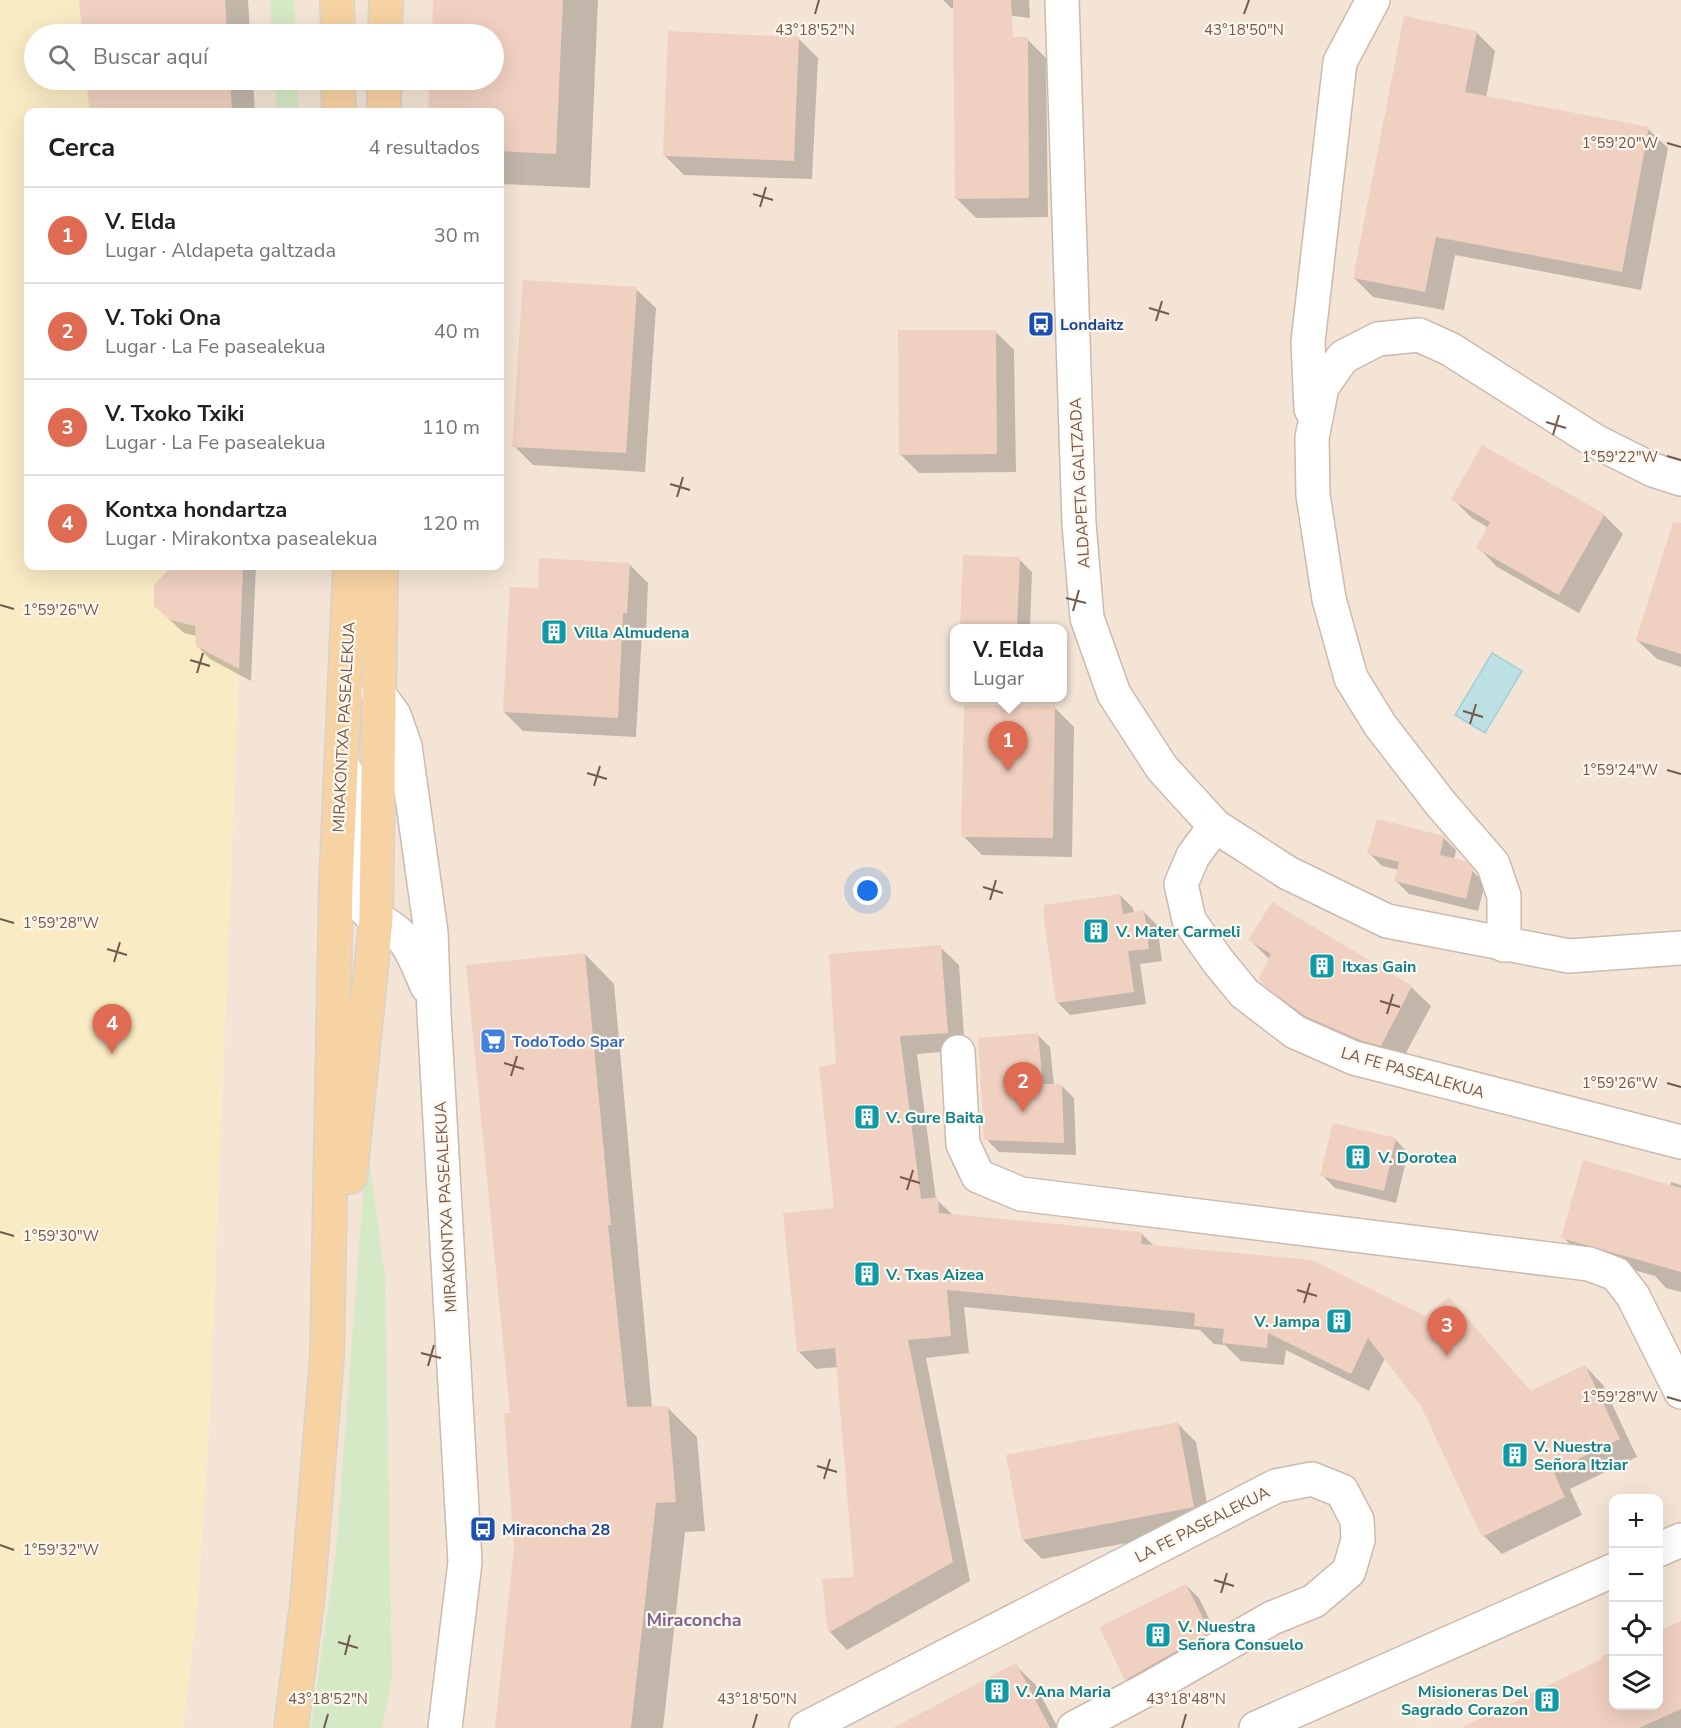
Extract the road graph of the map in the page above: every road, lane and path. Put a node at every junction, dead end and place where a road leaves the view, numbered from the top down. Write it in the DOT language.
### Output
graph roads {
  1 [pos="337,0"];
  2 [pos="386,0"];
  3 [pos="1062,0"];
  4 [pos="1373,0"];
  5 [pos="338,24"];
  6 [pos="385,24"];
  7 [pos="338,90"];
  8 [pos="384,90"];
  9 [pos="339,108"];
  10 [pos="384,108"];
  11 [pos="1312,438"];
  12 [pos="1681,479"];
  13 [pos="350,570"];
  14 [pos="381,570"];
  15 [pos="378,693"];
  16 [pos="342,764"];
  17 [pos="1215,826"];
  18 [pos="426,899"];
  19 [pos="385,924"];
  20 [pos="1504,945"];
  21 [pos="1681,948"];
  22 [pos="433,1000"];
  23 [pos="958,1052"];
  24 [pos="1681,1142"];
  25 [pos="327,1356"];
  26 [pos="1681,1392"];
  27 [pos="1681,1540"];
  28 [pos="1663,1548"];
  29 [pos="1609,1572"];
  30 [pos="291,1728"];
  31 [pos="445,1728"];
  32 [pos="806,1728"];
  33 [pos="1074,1728"];
  34 [pos="1256,1728"];
  1 -- 5 [label="main road"];
  2 -- 6 [label="main road"];
  3 -- 17 [label="street, ALDAPETA GALTZADA"];
  4 -- 11 [label="street"];
  7 -- 9 [label="main road"];
  8 -- 10 [label="main road"];
  11 -- 12 [label="street"];
  11 -- 20 [label="street"];
  13 -- 16 [label="main road, MIRAKONTXA PASEALEKUA"];
  14 -- 15 [label="main road, MIRAKONTXA PASEALEKUA"];
  15 -- 18 [label="street, MIRAKONTXA PASEALEKUA"];
  15 -- 19 [label="main road, MIRAKONTXA PASEALEKUA"];
  16 -- 19 [label="street"];
  16 -- 25 [label="main road, MIRAKONTXA PASEALEKUA"];
  17 -- 20 [label="street, ALDAPETA GALTZADA"];
  17 -- 24 [label="street, LA FE PASEALEKUA"];
  18 -- 19 [label="street"];
  18 -- 22 [label="street, MIRAKONTXA PASEALEKUA"];
  19 -- 22 [label="street"];
  19 -- 25 [label="main road, MIRAKONTXA PASEALEKUA"];
  20 -- 21 [label="street, ALDAPETA GALTZADA"];
  22 -- 31 [label="street, MIRAKONTXA PASEALEKUA"];
  23 -- 26 [label="street"];
  25 -- 30 [label="main road, MIRAKONTXA PASEALEKUA"];
  27 -- 28 [label="street"];
  29 -- 34 [label="street"];
  32 -- 33 [label="street, LA FE PASEALEKUA"];
}
